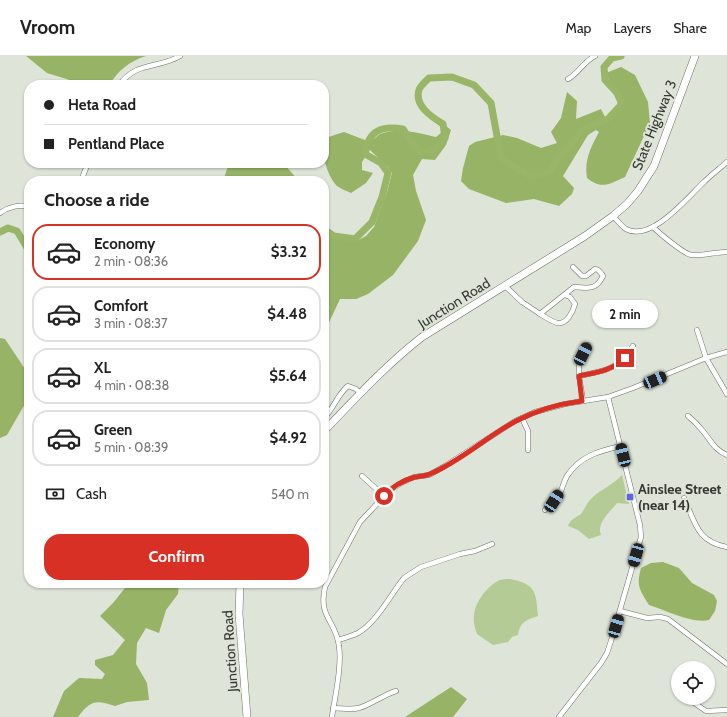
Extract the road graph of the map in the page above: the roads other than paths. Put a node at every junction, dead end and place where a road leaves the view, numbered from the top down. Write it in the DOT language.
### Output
graph roads {
  1 [pos="180,56"];
  2 [pos="595,56"];
  3 [pos="694,56"];
  4 [pos="568,79"];
  5 [pos="123,80"];
  6 [pos="727,162"];
  7 [pos="24,207"];
  8 [pos="0,212"];
  9 [pos="614,216"];
  10 [pos="653,227"];
  11 [pos="727,252"];
  12 [pos="574,267"];
  13 [pos="505,286"];
  14 [pos="565,295"];
  15 [pos="540,314"];
  16 [pos="697,330"];
  17 [pos="588,345"];
  18 [pos="633,346"];
  19 [pos="727,352"];
  20 [pos="706,358"];
  21 [pos="579,376"];
  22 [pos="360,393"];
  23 [pos="727,394"];
  24 [pos="608,397"];
  25 [pos="582,401"];
  26 [pos="329,413"];
  27 [pos="688,416"];
  28 [pos="522,418"];
  29 [pos="329,426"];
  30 [pos="621,446"];
  31 [pos="528,450"];
  32 [pos="727,455"];
  33 [pos="362,476"];
  34 [pos="384,496"];
  35 [pos="684,498"];
  36 [pos="545,510"];
  37 [pos="492,544"];
  38 [pos="727,547"];
  39 [pos="329,580"];
  40 [pos="240,588"];
  41 [pos="325,588"];
  42 [pos="620,611"];
  43 [pos="338,640"];
  44 [pos="727,664"];
  45 [pos="396,691"];
  46 [pos="697,705"];
  47 [pos="333,708"];
  48 [pos="727,710"];
  49 [pos="248,717"];
  50 [pos="332,717"];
  51 [pos="559,717"];
  1 -- 5 [label="street"];
  2 -- 4 [label="street"];
  3 -- 9 [label="highway, State Highway 3"];
  6 -- 10 [label="street"];
  7 -- 8 [label="street"];
  9 -- 10 [label="street"];
  9 -- 13 [label="highway, Junction Road"];
  10 -- 11 [label="street"];
  12 -- 14 [label="street"];
  13 -- 15 [label="street"];
  13 -- 22 [label="highway, Junction Road"];
  14 -- 15 [label="street"];
  14 -- 15 [label="street"];
  16 -- 20 [label="street"];
  17 -- 21 [label="street"];
  18 -- 21 [label="street"];
  19 -- 20 [label="street"];
  20 -- 23 [label="street"];
  20 -- 24 [label="street"];
  21 -- 25 [label="street"];
  22 -- 26 [label="street"];
  22 -- 29 [label="highway, Junction Road"];
  24 -- 25 [label="street"];
  24 -- 30 [label="street"];
  25 -- 28 [label="street"];
  27 -- 32 [label="street"];
  28 -- 31 [label="street"];
  28 -- 34 [label="street"];
  30 -- 36 [label="street"];
  30 -- 42 [label="street"];
  33 -- 34 [label="street"];
  34 -- 39 [label="street"];
  35 -- 38 [label="street"];
  37 -- 43 [label="street"];
  40 -- 49 [label="highway, Junction Road"];
  41 -- 43 [label="street"];
  42 -- 44 [label="street"];
  42 -- 51 [label="street"];
  43 -- 47 [label="street"];
  45 -- 47 [label="street"];
  46 -- 48 [label="street"];
  47 -- 50 [label="street"];
}
